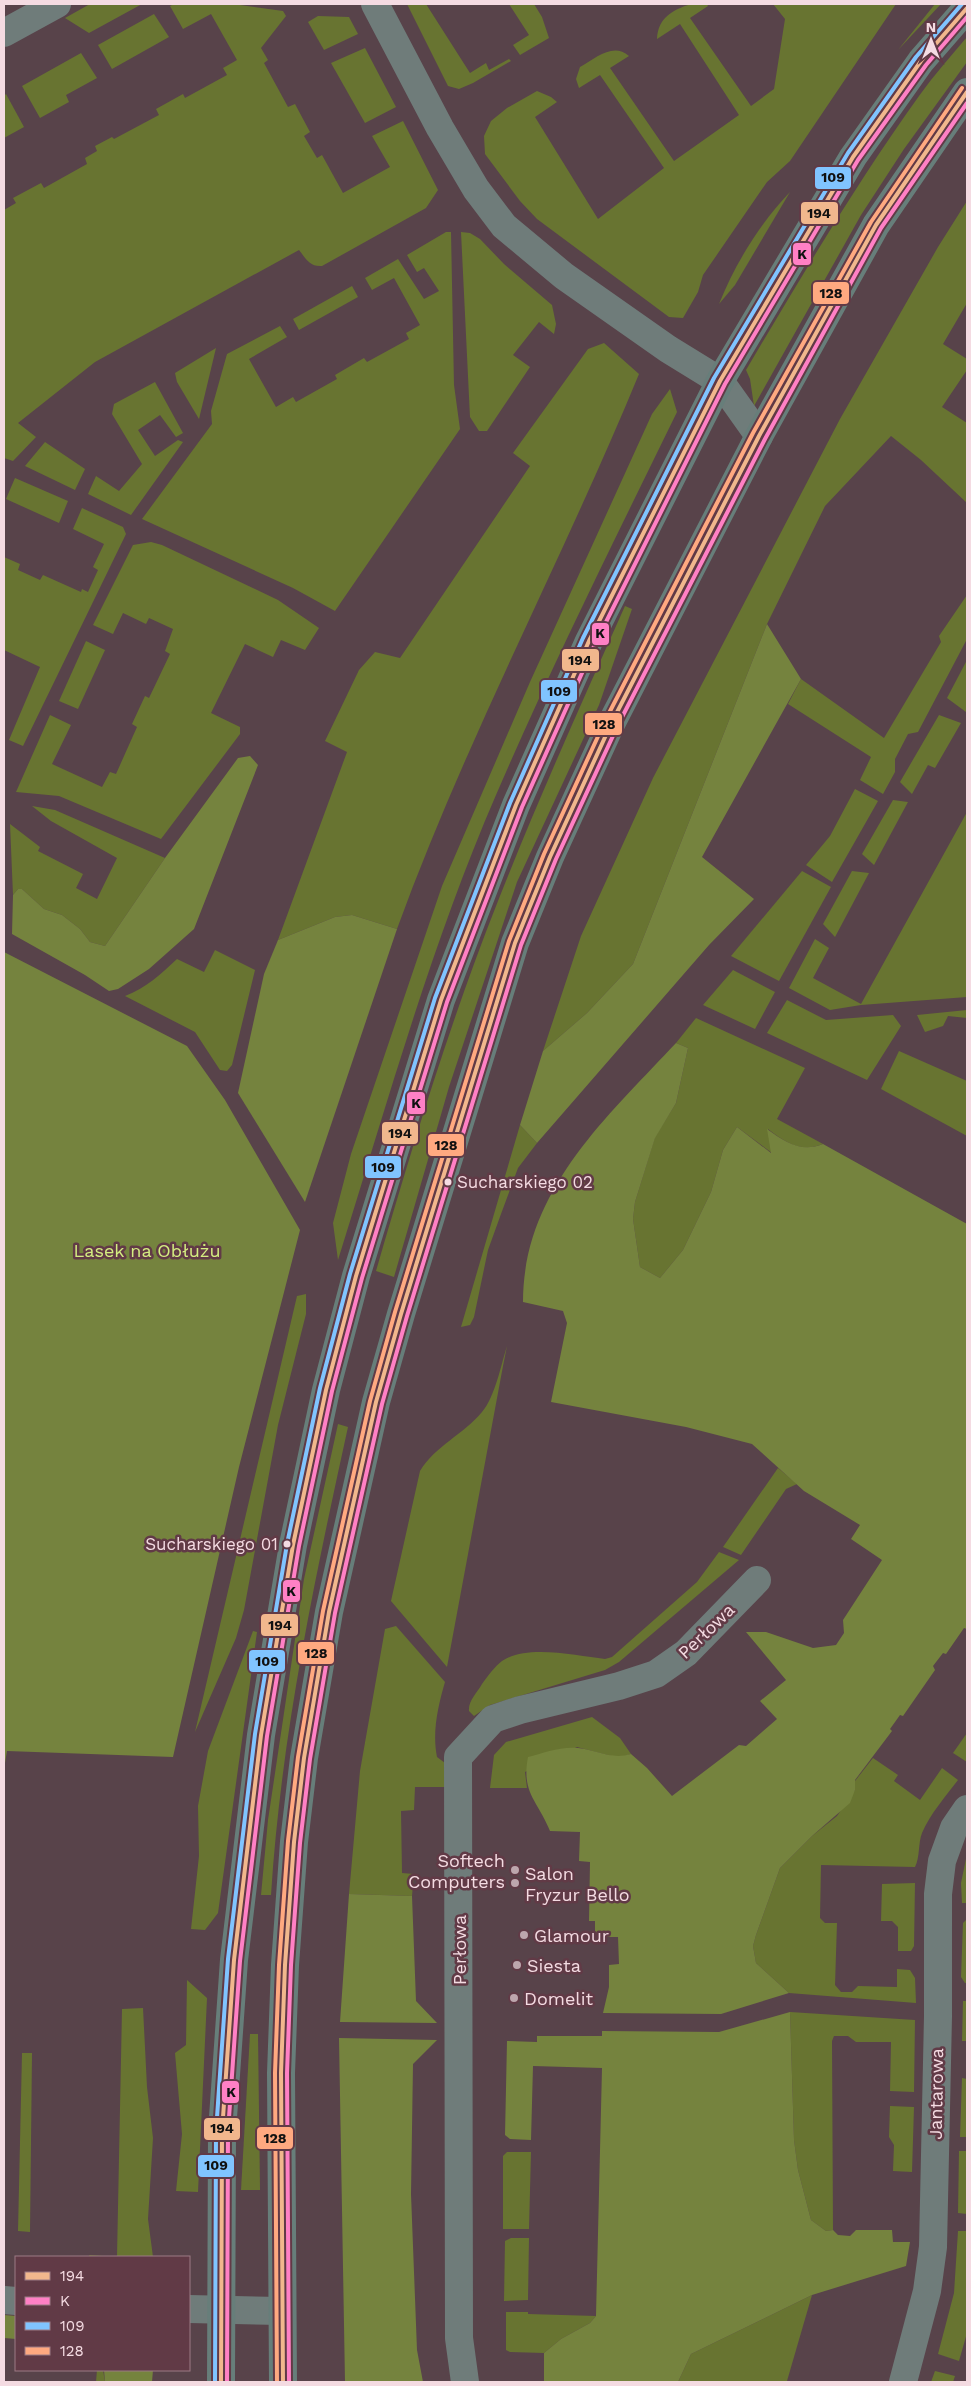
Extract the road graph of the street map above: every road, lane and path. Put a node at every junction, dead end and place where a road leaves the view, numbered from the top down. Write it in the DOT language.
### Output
graph roads {
  1 [pos="57,4"];
  2 [pos="375,4"];
  3 [pos="967,8"];
  4 [pos="4,33"];
  5 [pos="967,92"];
  6 [pos="720,381"];
  7 [pos="760,436"];
  8 [pos="757,1580"];
  9 [pos="967,1809"];
  10 [pos="190,2309"];
  11 [pos="220,2310"];
  12 [pos="282,2311"];
  13 [pos="221,2382"];
  14 [pos="283,2382"];
  15 [pos="464,2382"];
  16 [pos="903,2382"];
  1 -- 4 [label="street"];
  2 -- 6 [label="street"];
  3 -- 6 [label="main road"];
  5 -- 7 [label="main road"];
  6 -- 7 [label="street"];
  6 -- 11 [label="main road"];
  7 -- 12 [label="main road"];
  8 -- 15 [label="street, Perłowa"];
  9 -- 16 [label="street, Jantarowa"];
  10 -- 11 [label="street"];
  11 -- 12 [label="street"];
  11 -- 13 [label="main road"];
  12 -- 14 [label="main road"];
}
